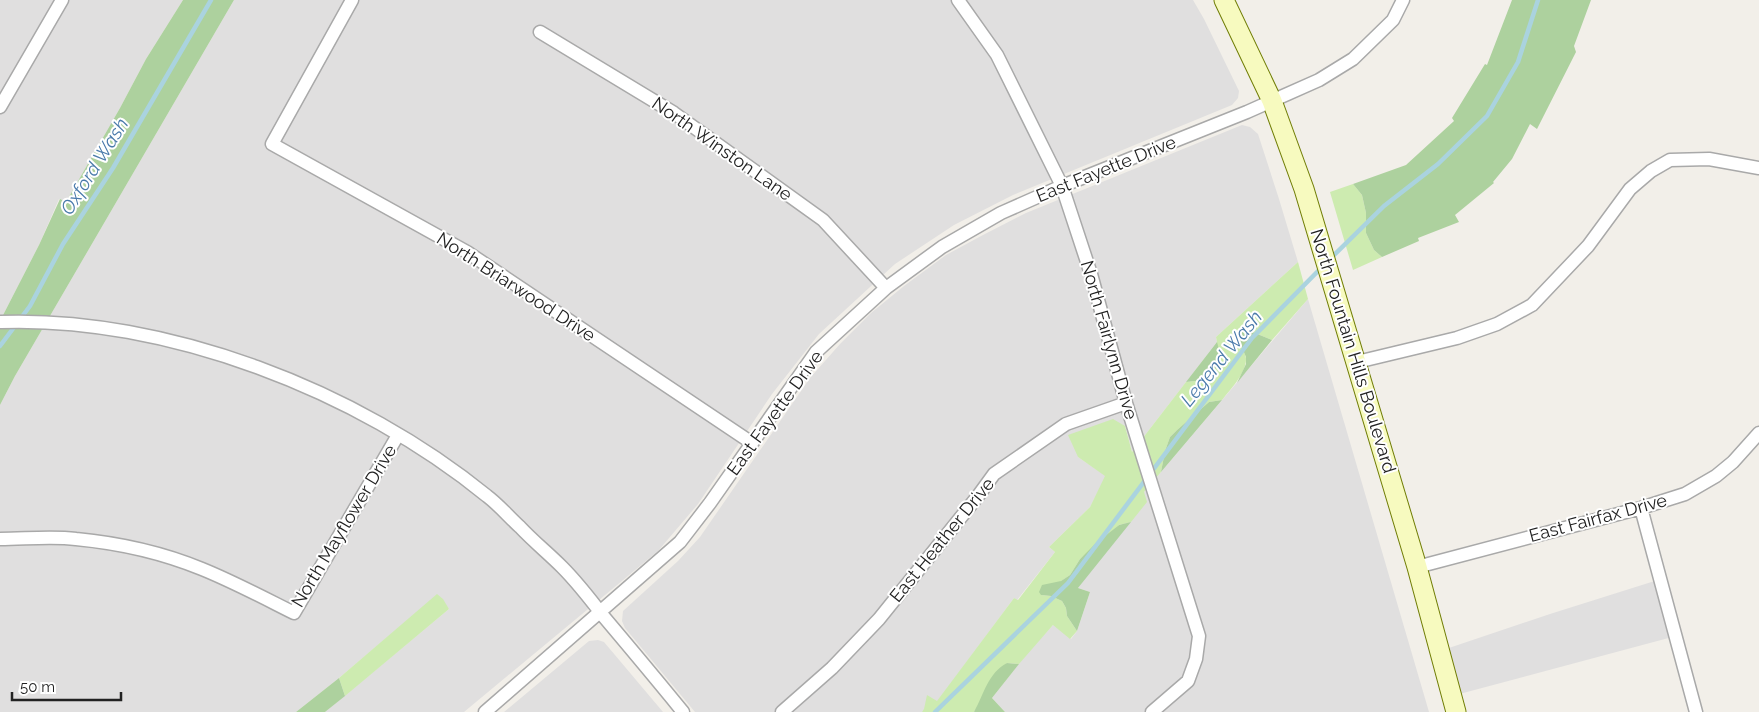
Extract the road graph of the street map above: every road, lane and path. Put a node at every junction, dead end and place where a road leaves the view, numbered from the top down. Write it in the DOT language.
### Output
graph roads {
  1 [pos="62,0"];
  2 [pos="352,0"];
  3 [pos="958,0"];
  4 [pos="1224,0"];
  5 [pos="1403,0"];
  6 [pos="540,32"];
  7 [pos="1272,101"];
  8 [pos="0,107"];
  9 [pos="1759,168"];
  10 [pos="1062,186"];
  11 [pos="886,288"];
  12 [pos="0,322"];
  13 [pos="1357,362"];
  14 [pos="1126,403"];
  15 [pos="1759,433"];
  16 [pos="398,435"];
  17 [pos="752,444"];
  18 [pos="1642,508"];
  19 [pos="0,539"];
  20 [pos="1417,567"];
  21 [pos="601,612"];
  22 [pos="485,712"];
  23 [pos="683,712"];
  24 [pos="782,712"];
  25 [pos="1152,712"];
  26 [pos="1456,712"];
  27 [pos="1696,712"];
  1 -- 8 [label="street"];
  2 -- 17 [label="street, North Briarwood Drive"];
  3 -- 10 [label="street, North Fairlynn Drive"];
  4 -- 7 [label="main road, North Fountain Hills Boulevard"];
  5 -- 7 [label="street, East Fayette Drive"];
  6 -- 11 [label="street, North Winston Lane"];
  7 -- 10 [label="street, East Fayette Drive"];
  7 -- 13 [label="main road, North Fountain Hills Boulevard"];
  9 -- 13 [label="street"];
  10 -- 11 [label="street, East Fayette Drive"];
  10 -- 14 [label="street, North Fairlynn Drive"];
  11 -- 17 [label="street, East Fayette Drive"];
  12 -- 16 [label="street"];
  13 -- 20 [label="main road, North Fountain Hills Boulevard"];
  14 -- 24 [label="street, East Heather Drive"];
  14 -- 25 [label="street, North Fairlynn Drive"];
  15 -- 18 [label="street, East Fairfax Drive"];
  16 -- 19 [label="street, North Mayflower Drive"];
  16 -- 21 [label="street"];
  17 -- 21 [label="street, East Fayette Drive"];
  18 -- 20 [label="street, East Fairfax Drive"];
  18 -- 27 [label="street"];
  20 -- 26 [label="main road, North Fountain Hills Boulevard"];
  21 -- 22 [label="street, East Fayette Drive"];
  21 -- 23 [label="street"];
}
